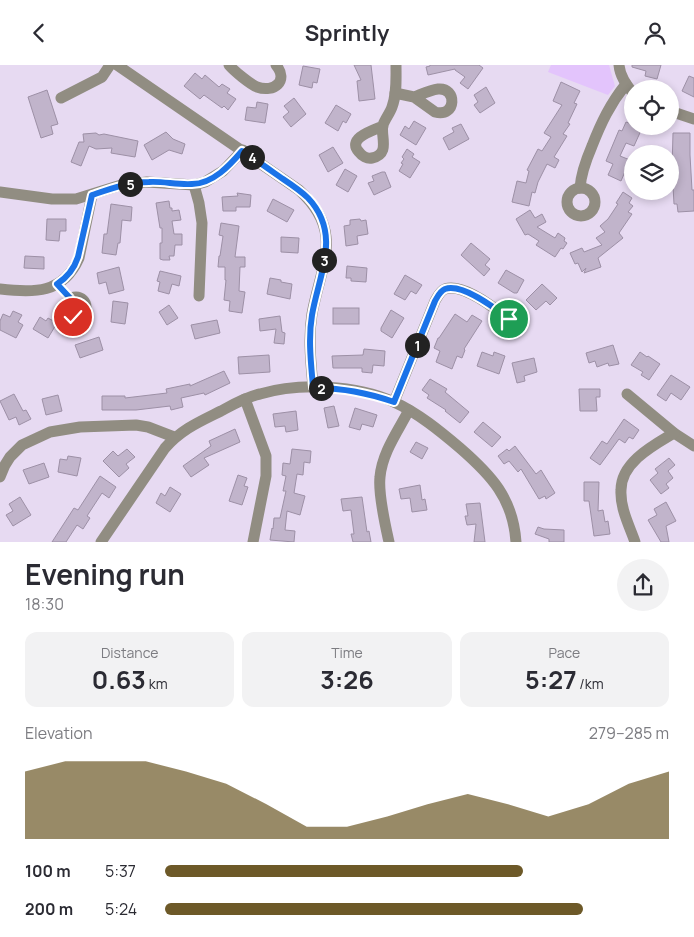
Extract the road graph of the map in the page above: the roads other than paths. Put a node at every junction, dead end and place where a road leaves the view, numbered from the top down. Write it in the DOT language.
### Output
graph roads {
  1 [pos="110,65"];
  2 [pos="117,65"];
  3 [pos="229,65"];
  4 [pos="276,65"];
  5 [pos="396,65"];
  6 [pos="619,65"];
  7 [pos="625,80"];
  8 [pos="396,93"];
  9 [pos="624,93"];
  10 [pos="60,97"];
  11 [pos="414,97"];
  12 [pos="679,114"];
  13 [pos="694,119"];
  14 [pos="383,126"];
  15 [pos="242,151"];
  16 [pos="194,185"];
  17 [pos="580,188"];
  18 [pos="0,192"];
  19 [pos="92,195"];
  20 [pos="57,284"];
  21 [pos="0,289"];
  22 [pos="199,296"];
  23 [pos="70,298"];
  24 [pos="509,319"];
  25 [pos="313,387"];
  26 [pos="627,394"];
  27 [pos="245,399"];
  28 [pos="394,402"];
  29 [pos="409,410"];
  30 [pos="674,433"];
  31 [pos="174,437"];
  32 [pos="694,446"];
  33 [pos="0,477"];
  34 [pos="101,542"];
  35 [pos="253,542"];
  36 [pos="388,542"];
  37 [pos="516,542"];
  38 [pos="635,542"];
  1 -- 10 [label="street"];
  2 -- 15 [label="street"];
  3 -- 4 [label="street"];
  5 -- 8 [label="street"];
  6 -- 7 [label="street"];
  8 -- 11 [label="street"];
  8 -- 14 [label="street"];
  9 -- 17 [label="street"];
  12 -- 13 [label="street"];
  15 -- 16 [label="street"];
  15 -- 25 [label="street"];
  16 -- 19 [label="street"];
  16 -- 22 [label="street"];
  18 -- 19 [label="street"];
  19 -- 20 [label="street"];
  20 -- 21 [label="street"];
  20 -- 23 [label="street"];
  24 -- 28 [label="street"];
  25 -- 27 [label="street"];
  25 -- 28 [label="street"];
  26 -- 30 [label="street"];
  27 -- 31 [label="street"];
  27 -- 35 [label="street"];
  28 -- 29 [label="street"];
  29 -- 36 [label="street"];
  29 -- 37 [label="street"];
  30 -- 32 [label="street"];
  30 -- 38 [label="street"];
  31 -- 33 [label="street"];
  31 -- 34 [label="street"];
}
